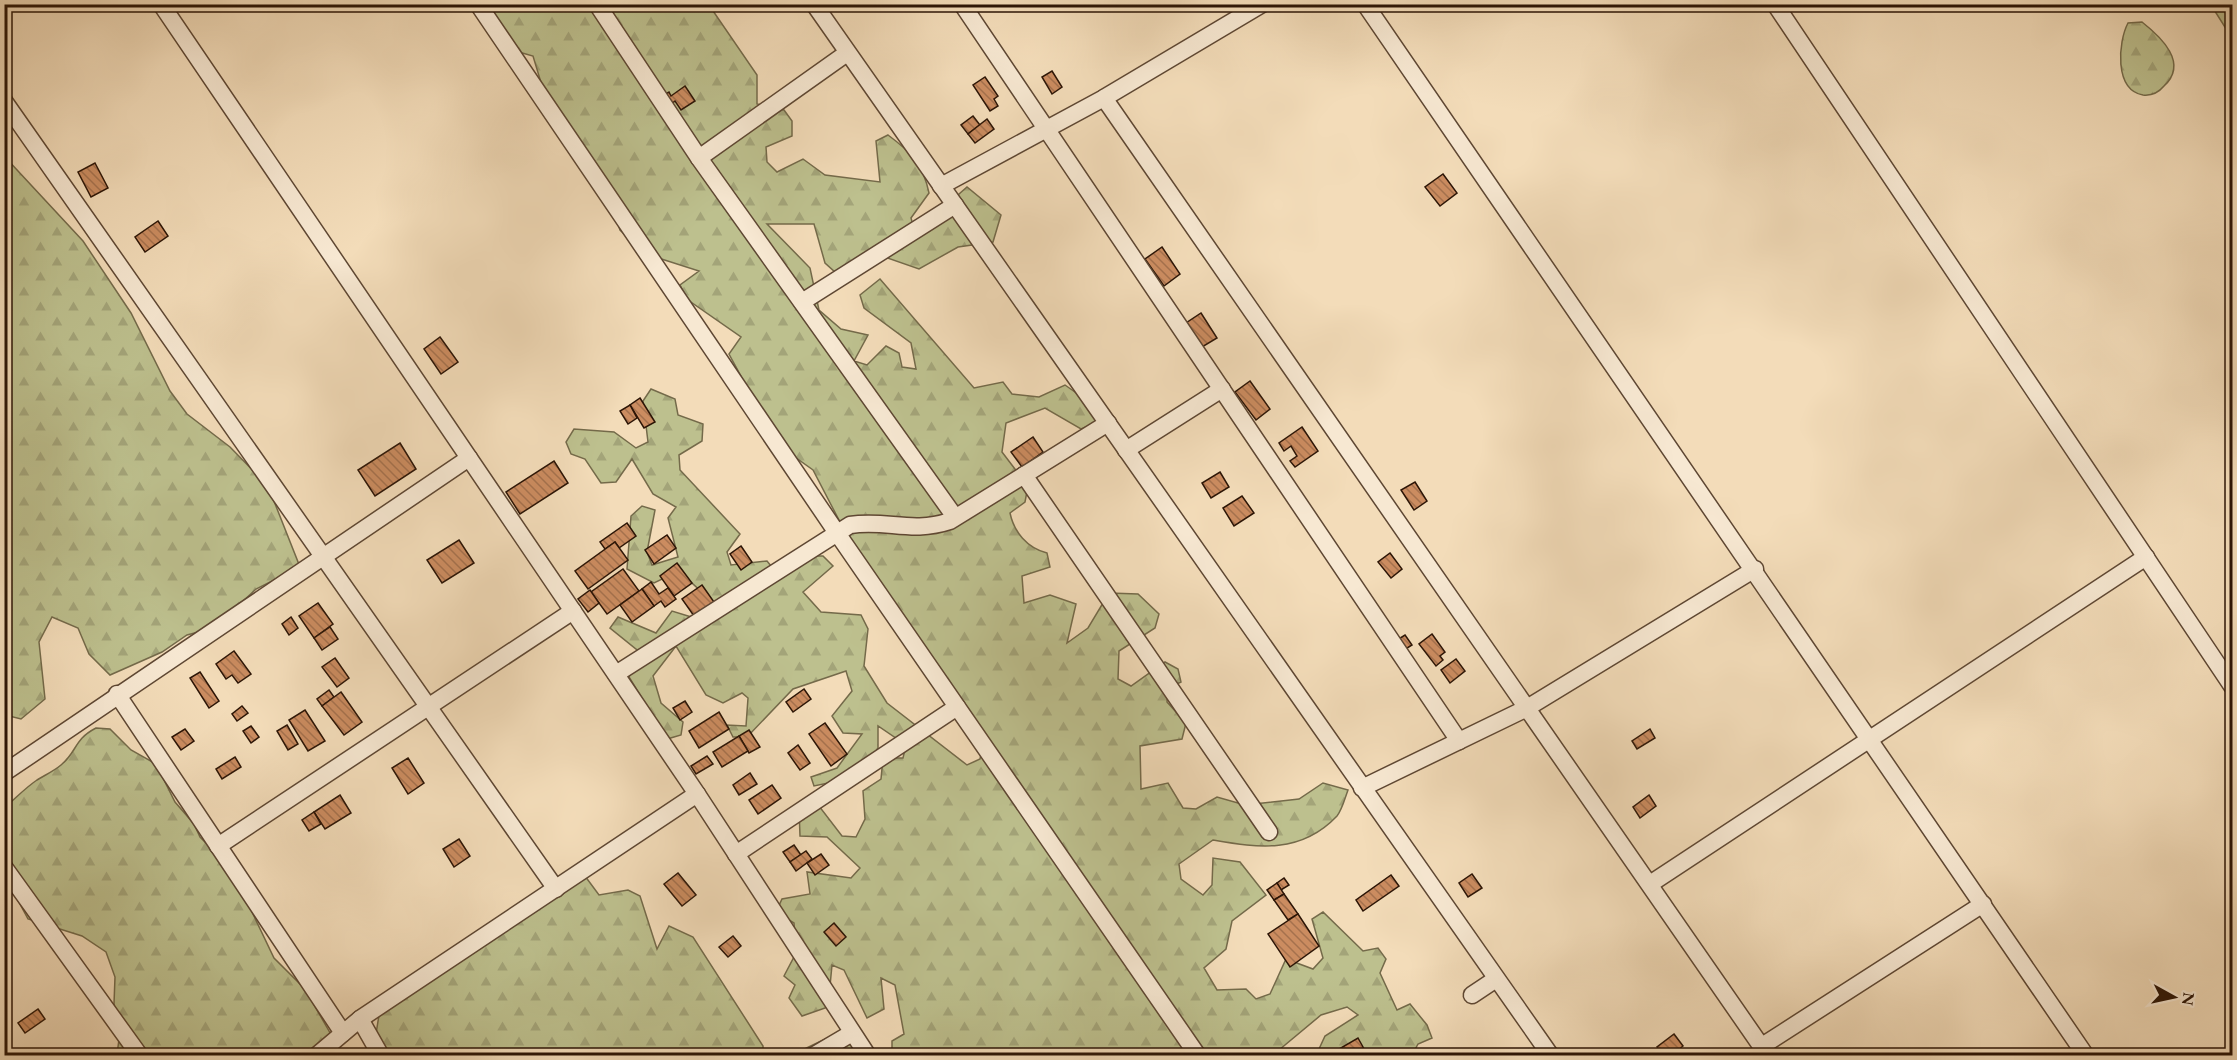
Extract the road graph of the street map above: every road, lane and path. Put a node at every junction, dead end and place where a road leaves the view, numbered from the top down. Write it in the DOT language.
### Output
graph roads {
  1 [pos="161,4"];
  2 [pos="478,4"];
  3 [pos="597,4"];
  4 [pos="814,4"];
  5 [pos="962,4"];
  6 [pos="1262,4"];
  7 [pos="1365,4"];
  8 [pos="1775,4"];
  9 [pos="847,52"];
  10 [pos="1104,98"];
  11 [pos="4,101"];
  12 [pos="1046,129"];
  13 [pos="699,158"];
  14 [pos="941,186"];
  15 [pos="955,205"];
  16 [pos="802,302"];
  17 [pos="1222,389"];
  18 [pos="1108,423"];
  19 [pos="1126,450"];
  20 [pos="469,458"];
  21 [pos="1024,475"];
  22 [pos="955,518"];
  23 [pos="837,533"];
  24 [pos="324,556"];
  25 [pos="2146,557"];
  26 [pos="1755,569"];
  27 [pos="573,611"];
  28 [pos="616,674"];
  29 [pos="2232,686"];
  30 [pos="117,694"];
  31 [pos="429,706"];
  32 [pos="957,707"];
  33 [pos="1527,708"];
  34 [pos="1870,739"];
  35 [pos="1459,741"];
  36 [pos="4,773"];
  37 [pos="1362,788"];
  38 [pos="697,794"];
  39 [pos="1269,832"];
  40 [pos="218,846"];
  41 [pos="736,854"];
  42 [pos="4,867"];
  43 [pos="1650,884"];
  44 [pos="556,889"];
  45 [pos="1983,904"];
  46 [pos="1496,979"];
  47 [pos="1472,995"];
  48 [pos="360,1019"];
  49 [pos="343,1033"];
  50 [pos="852,1033"];
  51 [pos="1765,1051"];
  52 [pos="140,1056"];
  53 [pos="316,1056"];
  54 [pos="381,1056"];
  55 [pos="813,1056"];
  56 [pos="868,1056"];
  57 [pos="1198,1056"];
  58 [pos="1551,1056"];
  59 [pos="2086,1056"];
  1 -- 20 [label="street"];
  2 -- 23 [label="street"];
  3 -- 13 [label="street"];
  4 -- 9 [label="street"];
  5 -- 12 [label="street"];
  6 -- 10 [label="street"];
  7 -- 26 [label="street"];
  8 -- 25 [label="street"];
  9 -- 13 [label="street"];
  9 -- 14 [label="street"];
  10 -- 12 [label="street"];
  10 -- 33 [label="street"];
  11 -- 24 [label="street"];
  12 -- 14 [label="street"];
  12 -- 17 [label="street"];
  13 -- 16 [label="street"];
  14 -- 15 [label="street"];
  15 -- 16 [label="street"];
  15 -- 18 [label="street"];
  16 -- 22 [label="street"];
  17 -- 19 [label="street"];
  17 -- 35 [label="street"];
  18 -- 19 [label="street"];
  18 -- 21 [label="street"];
  19 -- 37 [label="street"];
  20 -- 24 [label="street"];
  20 -- 27 [label="street"];
  21 -- 22 [label="street"];
  21 -- 39 [label="street"];
  22 -- 23 [label="street"];
  23 -- 28 [label="street"];
  23 -- 32 [label="street"];
  24 -- 30 [label="street"];
  24 -- 31 [label="street"];
  25 -- 29 [label="street"];
  25 -- 34 [label="street"];
  26 -- 33 [label="street"];
  26 -- 34 [label="street"];
  27 -- 28 [label="street"];
  27 -- 31 [label="street"];
  28 -- 38 [label="street"];
  30 -- 36 [label="street"];
  30 -- 40 [label="street"];
  31 -- 40 [label="street"];
  31 -- 44 [label="street"];
  32 -- 41 [label="street"];
  32 -- 57 [label="street"];
  33 -- 35 [label="street"];
  33 -- 43 [label="street"];
  34 -- 43 [label="street"];
  34 -- 45 [label="street"];
  35 -- 37 [label="street"];
  37 -- 46 [label="street"];
  38 -- 41 [label="street"];
  38 -- 44 [label="street"];
  40 -- 49 [label="street"];
  41 -- 50 [label="street"];
  42 -- 52 [label="street"];
  43 -- 51 [label="street"];
  44 -- 48 [label="street"];
  45 -- 51 [label="street"];
  45 -- 59 [label="street"];
  46 -- 47 [label="street"];
  46 -- 58 [label="street"];
  48 -- 49 [label="street"];
  48 -- 54 [label="street"];
  49 -- 53 [label="street"];
  50 -- 55 [label="street"];
  50 -- 56 [label="street"];
}
